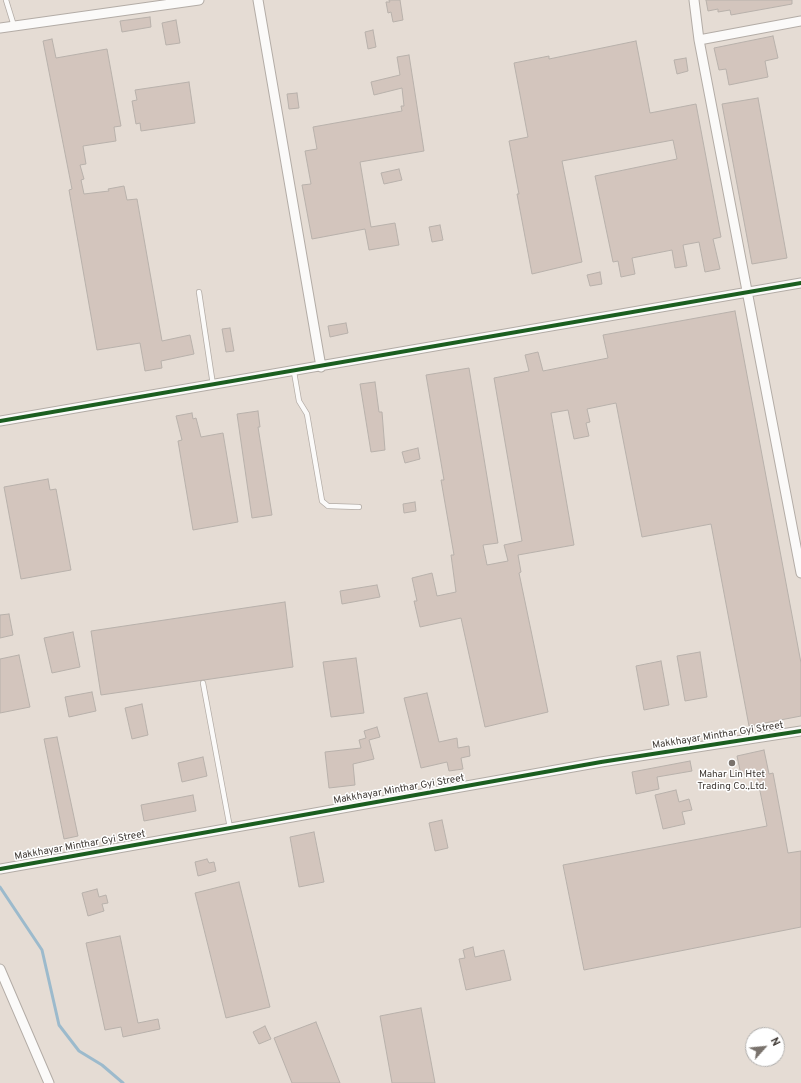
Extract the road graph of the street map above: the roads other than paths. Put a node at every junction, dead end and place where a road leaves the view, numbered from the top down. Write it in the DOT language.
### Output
graph roads {
  1 [pos="6,0"];
  2 [pos="199,0"];
  3 [pos="258,0"];
  4 [pos="694,0"];
  5 [pos="801,21"];
  6 [pos="14,26"];
  7 [pos="0,28"];
  8 [pos="699,40"];
  9 [pos="801,283"];
  10 [pos="747,291"];
  11 [pos="199,292"];
  12 [pos="320,367"];
  13 [pos="294,372"];
  14 [pos="213,385"];
  15 [pos="0,422"];
  16 [pos="359,506"];
  17 [pos="801,573"];
  18 [pos="203,682"];
  19 [pos="801,731"];
  20 [pos="230,828"];
  21 [pos="0,869"];
  22 [pos="0,969"];
  23 [pos="49,1083"];
  1 -- 6 [label="lane"];
  2 -- 6 [label="street"];
  3 -- 12 [label="street"];
  4 -- 8 [label="street"];
  5 -- 8 [label="street"];
  6 -- 7 [label="street"];
  8 -- 10 [label="street"];
  9 -- 10 [label="street"];
  10 -- 12 [label="street"];
  10 -- 17 [label="street"];
  11 -- 14 [label="lane"];
  12 -- 13 [label="street"];
  13 -- 14 [label="street"];
  13 -- 16 [label="lane"];
  14 -- 15 [label="street"];
  18 -- 20 [label="lane"];
  19 -- 20 [label="street, Makkhayar Minthar Gyi Street"];
  20 -- 21 [label="street, Makkhayar Minthar Gyi Street"];
  22 -- 23 [label="street"];
}
